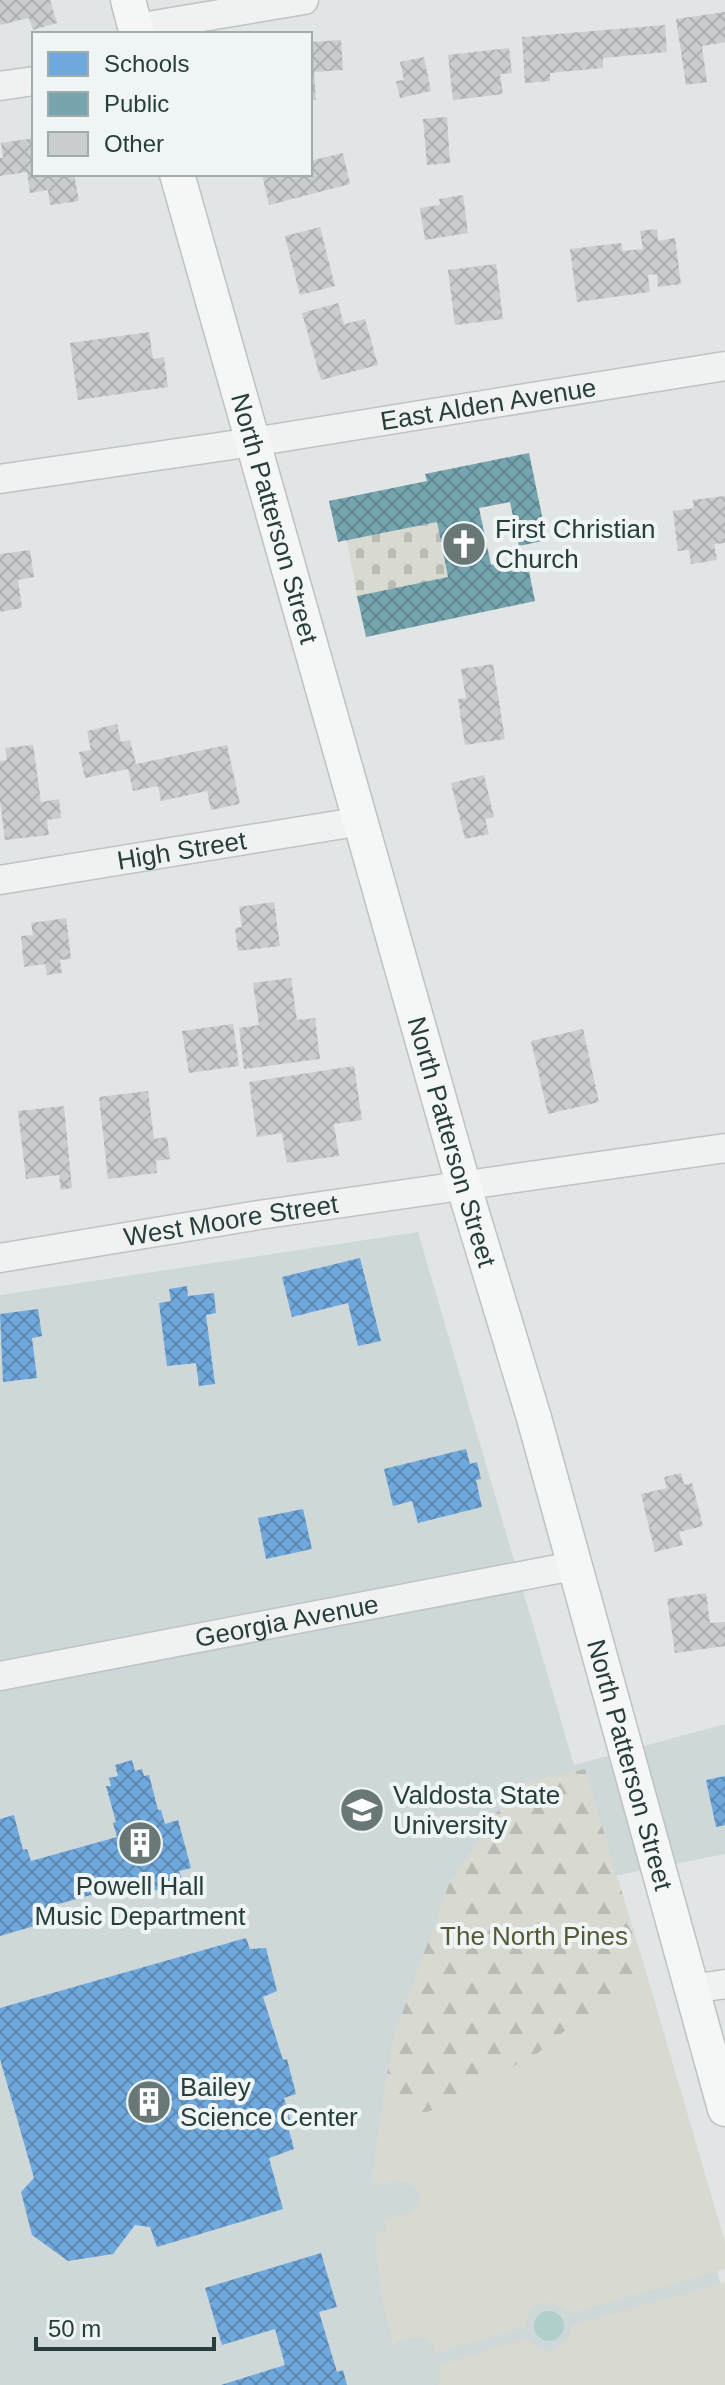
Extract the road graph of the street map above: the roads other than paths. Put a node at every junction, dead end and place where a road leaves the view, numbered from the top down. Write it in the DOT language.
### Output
graph roads {
  1 [pos="304,0"];
  2 [pos="134,21"];
  3 [pos="32,81"];
  4 [pos="0,86"];
  5 [pos="178,176"];
  6 [pos="725,366"];
  7 [pos="253,442"];
  8 [pos="0,479"];
  9 [pos="362,821"];
  10 [pos="0,880"];
  11 [pos="725,1148"];
  12 [pos="464,1187"];
  13 [pos="0,1258"];
  14 [pos="573,1566"];
  15 [pos="0,1676"];
  16 [pos="725,1984"];
  17 [pos="691,1989"];
  18 [pos="725,2109"];
  1 -- 2 [label="street"];
  3 -- 4 [label="street"];
  5 -- 7 [label="main road, North Patterson Street"];
  6 -- 7 [label="street, East Alden Avenue"];
  7 -- 8 [label="street, East Alden Avenue"];
  7 -- 9 [label="main road, North Patterson Street"];
  9 -- 10 [label="street, High Street"];
  9 -- 12 [label="main road, North Patterson Street"];
  11 -- 12 [label="street, West Moore Street"];
  12 -- 13 [label="street, West Moore Street"];
  12 -- 14 [label="main road, North Patterson Street"];
  14 -- 15 [label="street, Georgia Avenue"];
  14 -- 17 [label="main road, North Patterson Street"];
  16 -- 17 [label="street"];
  17 -- 18 [label="main road, North Patterson Street"];
}
